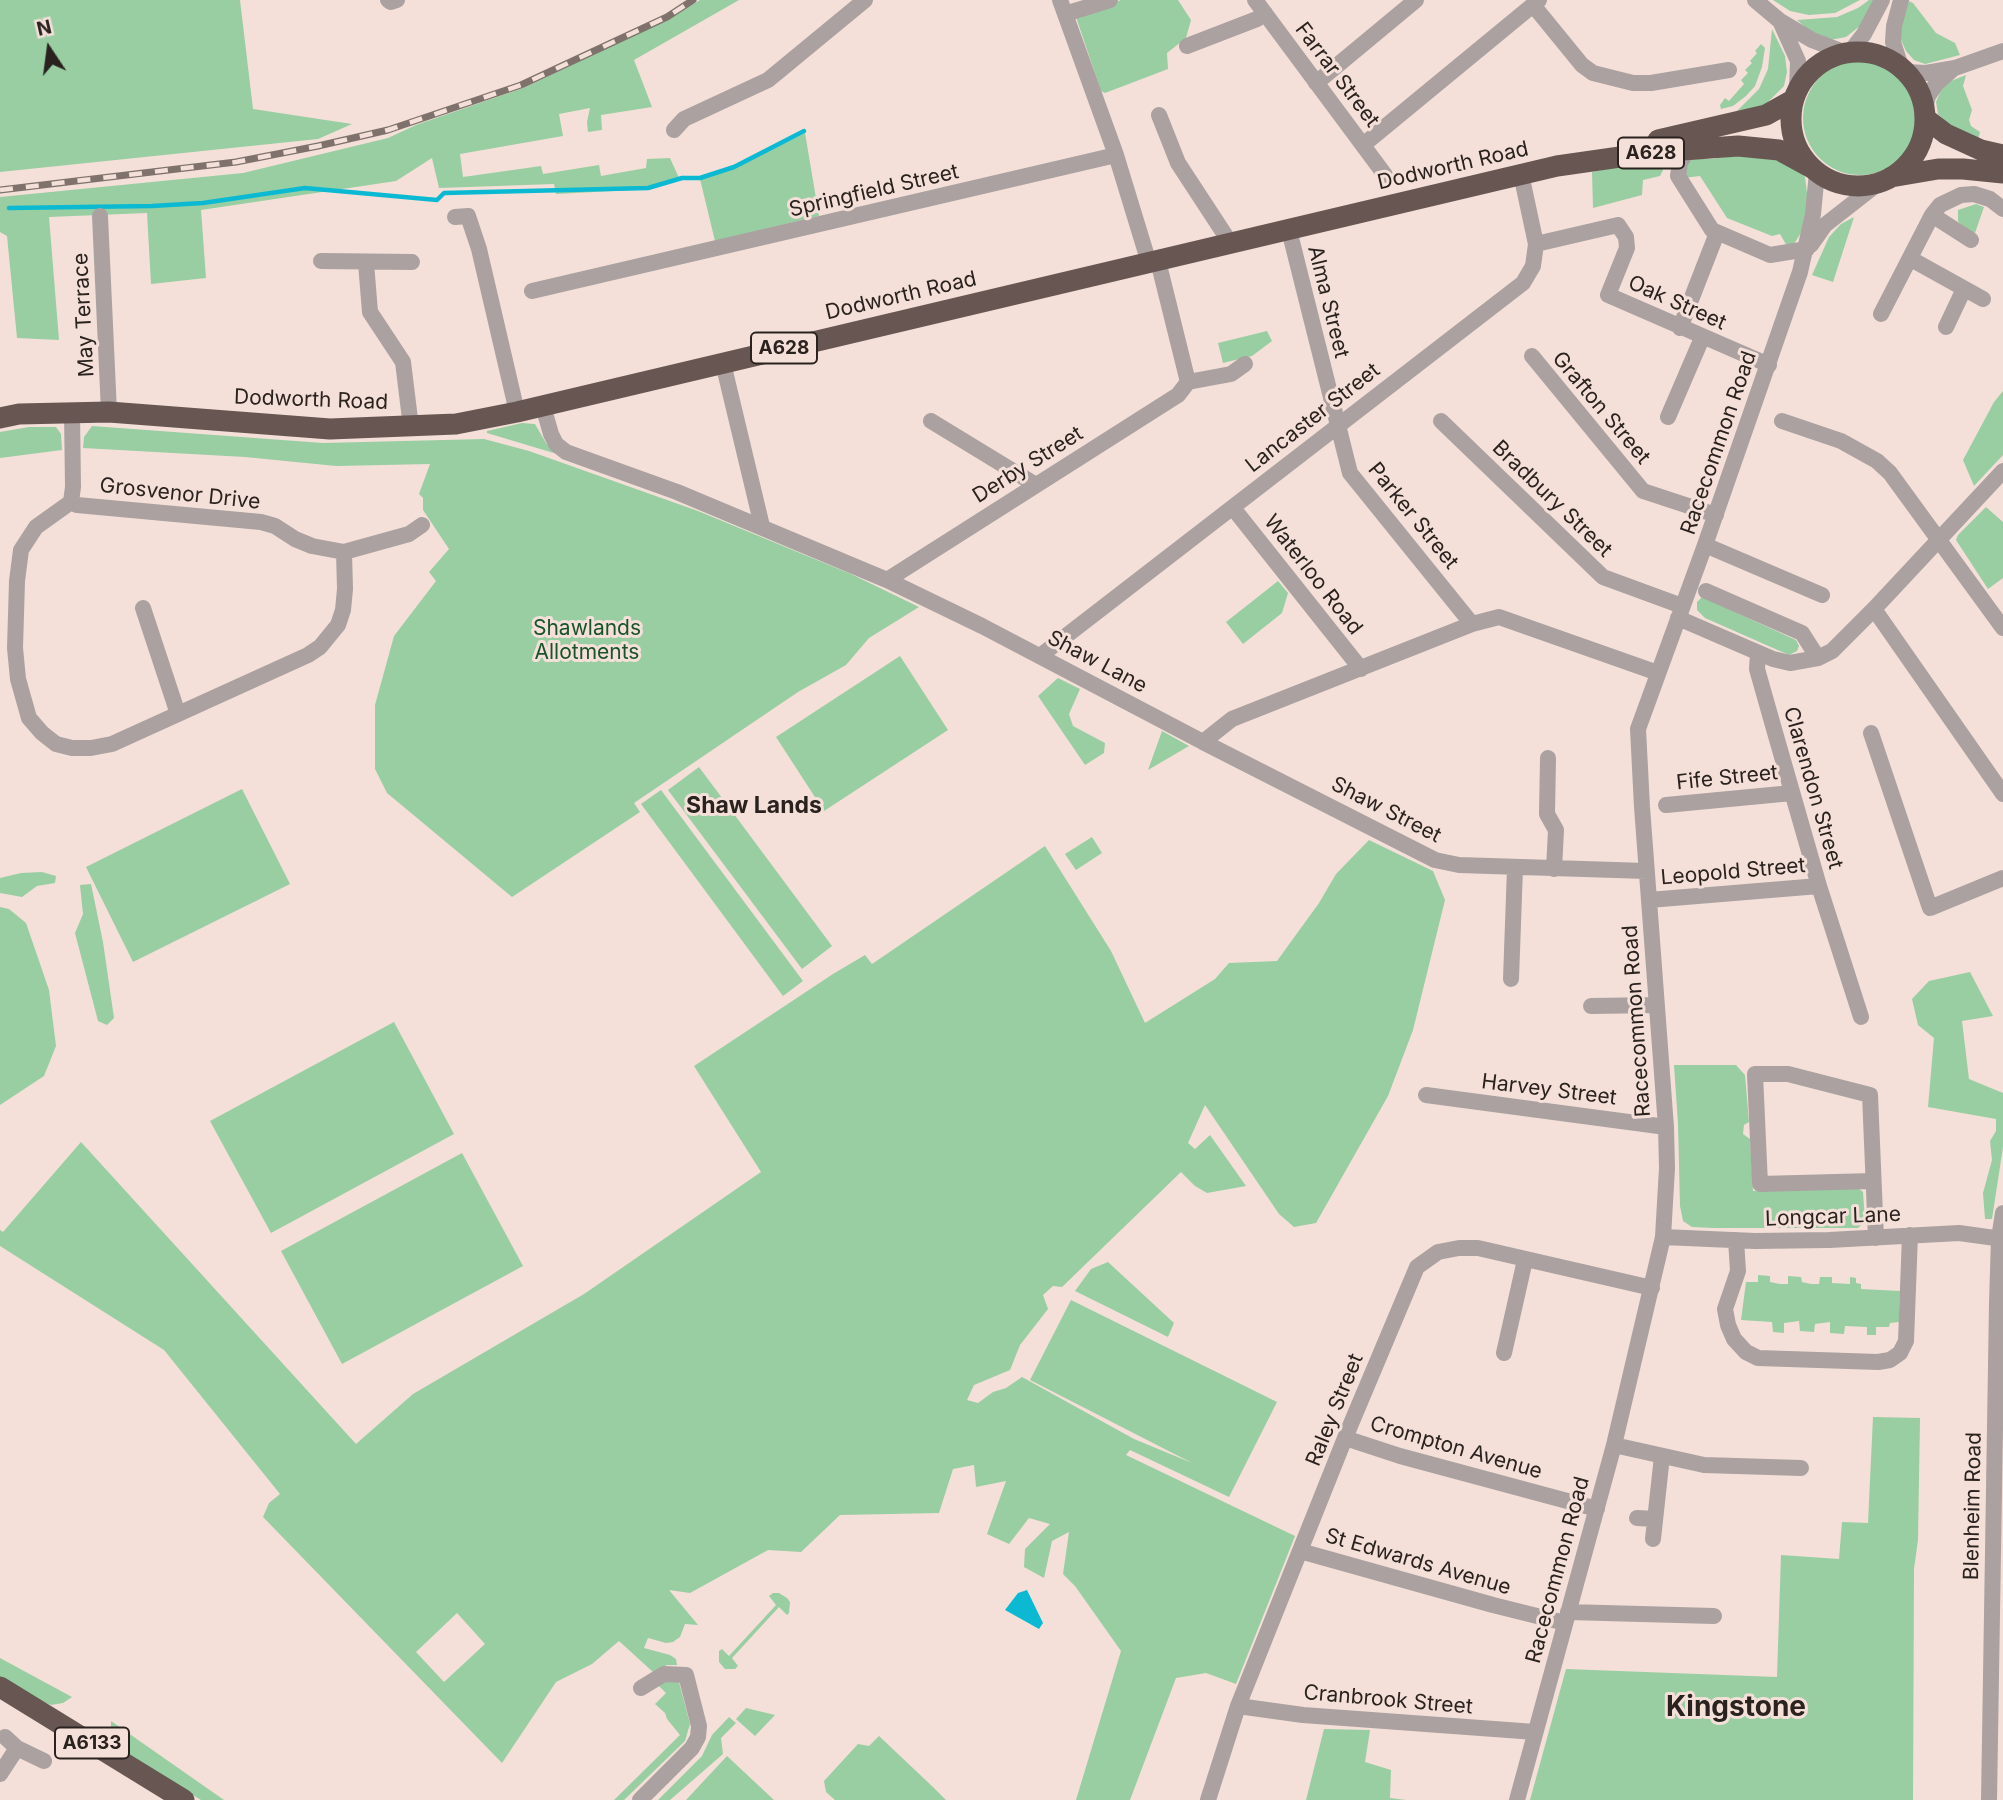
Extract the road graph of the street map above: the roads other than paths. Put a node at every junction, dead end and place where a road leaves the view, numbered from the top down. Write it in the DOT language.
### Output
graph roads {
  1 [pos="388,0"];
  2 [pos="397,0"];
  3 [pos="865,0"];
  4 [pos="1110,0"];
  5 [pos="1416,0"];
  6 [pos="1755,0"];
  7 [pos="1882,0"];
  8 [pos="1901,0"];
  9 [pos="1536,3"];
  10 [pos="1398,6"];
  11 [pos="1063,7"];
  12 [pos="1260,7"];
  13 [pos="1780,21"];
  14 [pos="1195,38"];
  15 [pos="2003,51"];
  16 [pos="1848,52"];
  17 [pos="1955,68"];
  18 [pos="1729,70"];
  19 [pos="1903,70"];
  20 [pos="1316,83"];
  21 [pos="1795,95"];
  22 [pos="1159,115"];
  23 [pos="1925,115"];
  24 [pos="674,130"];
  25 [pos="1363,145"];
  26 [pos="1689,148"];
  27 [pos="1116,155"];
  28 [pos="2003,155"];
  29 [pos="1557,166"];
  30 [pos="1815,170"];
  31 [pos="2003,173"];
  32 [pos="1521,174"];
  33 [pos="1385,175"];
  34 [pos="1885,179"];
  35 [pos="2003,209"];
  36 [pos="1932,215"];
  37 [pos="100,216"];
  38 [pos="455,217"];
  39 [pos="1289,230"];
  40 [pos="1717,233"];
  41 [pos="1971,240"];
  42 [pos="1231,244"];
  43 [pos="1536,244"];
  44 [pos="1807,249"];
  45 [pos="1911,259"];
  46 [pos="321,261"];
  47 [pos="412,262"];
  48 [pos="1154,262"];
  49 [pos="366,263"];
  50 [pos="1964,289"];
  51 [pos="532,291"];
  52 [pos="1983,299"];
  53 [pos="1881,314"];
  54 [pos="1946,327"];
  55 [pos="1680,328"];
  56 [pos="1702,338"];
  57 [pos="1532,356"];
  58 [pos="723,363"];
  59 [pos="1245,364"];
  60 [pos="1769,365"];
  61 [pos="1188,382"];
  62 [pos="543,406"];
  63 [pos="72,412"];
  64 [pos="109,412"];
  65 [pos="517,412"];
  66 [pos="1668,417"];
  67 [pos="0,418"];
  68 [pos="931,421"];
  69 [pos="1441,421"];
  70 [pos="1782,421"];
  71 [pos="1337,425"];
  72 [pos="411,427"];
  73 [pos="2003,471"];
  74 [pos="1036,485"];
  75 [pos="71,502"];
  76 [pos="1233,508"];
  77 [pos="1716,515"];
  78 [pos="762,526"];
  79 [pos="415,535"];
  80 [pos="1939,540"];
  81 [pos="1706,545"];
  82 [pos="344,552"];
  83 [pos="887,580"];
  84 [pos="1706,591"];
  85 [pos="1822,595"];
  86 [pos="1874,609"];
  87 [pos="1680,612"];
  88 [pos="150,615"];
  89 [pos="1472,624"];
  90 [pos="2003,628"];
  91 [pos="1758,653"];
  92 [pos="1040,656"];
  93 [pos="1818,658"];
  94 [pos="1361,669"];
  95 [pos="1658,673"];
  96 [pos="178,714"];
  97 [pos="1871,733"];
  98 [pos="1203,742"];
  99 [pos="1548,758"];
  100 [pos="1792,793"];
  101 [pos="2003,794"];
  102 [pos="1666,805"];
  103 [pos="1515,867"];
  104 [pos="1554,869"];
  105 [pos="1646,870"];
  106 [pos="2003,878"];
  107 [pos="1819,886"];
  108 [pos="1649,900"];
  109 [pos="1511,979"];
  110 [pos="1657,1005"];
  111 [pos="1591,1006"];
  112 [pos="1861,1017"];
  113 [pos="1426,1095"];
  114 [pos="1666,1127"];
  115 [pos="1873,1181"];
  116 [pos="2003,1213"];
  117 [pos="1910,1235"];
  118 [pos="1663,1237"];
  119 [pos="1876,1238"];
  120 [pos="2001,1238"];
  121 [pos="1735,1240"];
  122 [pos="1525,1260"];
  123 [pos="1652,1288"];
  124 [pos="1504,1353"];
  125 [pos="1345,1438"];
  126 [pos="1614,1446"];
  127 [pos="1662,1456"];
  128 [pos="1801,1468"];
  129 [pos="1597,1509"];
  130 [pos="1637,1518"];
  131 [pos="1655,1520"];
  132 [pos="1653,1539"];
  133 [pos="1300,1551"];
  134 [pos="1714,1616"];
  135 [pos="1567,1618"];
  136 [pos="0,1687"];
  137 [pos="641,1688"];
  138 [pos="1238,1706"];
  139 [pos="1535,1732"];
  140 [pos="44,1761"];
  141 [pos="0,1774"];
  142 [pos="184,1800"];
  143 [pos="640,1800"];
  144 [pos="1208,1800"];
  145 [pos="1517,1800"];
  146 [pos="1989,1800"];
  1 -- 2 [label="street"];
  3 -- 24 [label="street"];
  4 -- 11 [label="street"];
  5 -- 10 [label="street"];
  6 -- 13 [label="street"];
  7 -- 16 [label="street"];
  8 -- 19 [label="street"];
  9 -- 18 [label="street"];
  9 -- 25 [label="street"];
  10 -- 20 [label="street"];
  11 -- 27 [label="street"];
  12 -- 14 [label="street"];
  12 -- 20 [label="street, Farrar Street"];
  13 -- 16 [label="street"];
  13 -- 21 [label="street"];
  15 -- 17 [label="street"];
  16 -- 19 [label="highway"];
  16 -- 21 [label="highway"];
  17 -- 19 [label="street"];
  17 -- 23 [label="street"];
  19 -- 23 [label="highway"];
  20 -- 25 [label="street, Farrar Street"];
  21 -- 29 [label="highway, Dodworth Road / A628"];
  21 -- 30 [label="highway"];
  22 -- 42 [label="street"];
  23 -- 28 [label="highway"];
  23 -- 34 [label="highway"];
  25 -- 33 [label="street, Farrar Street"];
  26 -- 29 [label="highway, Dodworth Road / A628"];
  26 -- 30 [label="highway, Dodworth Road / A628"];
  26 -- 40 [label="street"];
  27 -- 48 [label="street"];
  27 -- 51 [label="street, Springfield Street"];
  29 -- 32 [label="highway, Dodworth Road / A628"];
  30 -- 34 [label="highway"];
  30 -- 44 [label="street, Racecommon Road"];
  31 -- 34 [label="highway"];
  32 -- 39 [label="highway, Dodworth Road / A628"];
  32 -- 43 [label="street, Lancaster Street"];
  34 -- 44 [label="street, Racecommon Road"];
  35 -- 36 [label="street"];
  36 -- 41 [label="street"];
  36 -- 45 [label="street"];
  37 -- 64 [label="street, May Terrace"];
  38 -- 65 [label="street"];
  39 -- 42 [label="highway, Dodworth Road / A628"];
  39 -- 71 [label="street, Alma Street"];
  40 -- 44 [label="street"];
  40 -- 55 [label="street"];
  42 -- 48 [label="highway, Dodworth Road / A628"];
  43 -- 55 [label="street, Oak Street"];
  43 -- 71 [label="street, Lancaster Street"];
  44 -- 60 [label="street, Racecommon Road"];
  45 -- 50 [label="street"];
  45 -- 53 [label="street"];
  46 -- 49 [label="street"];
  47 -- 49 [label="street"];
  48 -- 58 [label="highway, Dodworth Road / A628"];
  48 -- 61 [label="street"];
  49 -- 72 [label="street"];
  50 -- 52 [label="street"];
  50 -- 54 [label="street"];
  55 -- 56 [label="street, Oak Street"];
  56 -- 60 [label="street, Oak Street"];
  56 -- 66 [label="street"];
  57 -- 77 [label="street, Grafton Street"];
  58 -- 62 [label="highway, Dodworth Road / A628"];
  58 -- 78 [label="street"];
  59 -- 61 [label="street"];
  60 -- 77 [label="street, Racecommon Road"];
  61 -- 74 [label="street, Derby Street"];
  62 -- 65 [label="highway, Dodworth Road / A628"];
  62 -- 78 [label="street, Shaw Lane"];
  63 -- 64 [label="highway, Dodworth Road / A628"];
  63 -- 67 [label="highway, Dodworth Road / A628"];
  63 -- 75 [label="street, Grosvenor Drive"];
  64 -- 72 [label="highway, Dodworth Road / A628"];
  65 -- 72 [label="highway, Dodworth Road / A628"];
  68 -- 74 [label="street"];
  69 -- 87 [label="street, Bradbury Street"];
  70 -- 80 [label="street"];
  71 -- 76 [label="street, Lancaster Street"];
  71 -- 89 [label="street, Parker Street"];
  73 -- 80 [label="street"];
  74 -- 83 [label="street, Derby Street"];
  75 -- 82 [label="street, Grosvenor Drive"];
  75 -- 96 [label="street"];
  76 -- 92 [label="street, Lancaster Street"];
  76 -- 94 [label="street, Waterloo Road"];
  77 -- 81 [label="street, Racecommon Road"];
  78 -- 83 [label="street, Shaw Lane"];
  79 -- 82 [label="street, Grosvenor Drive"];
  80 -- 86 [label="street"];
  80 -- 90 [label="street"];
  81 -- 85 [label="street"];
  81 -- 87 [label="street, Racecommon Road"];
  82 -- 96 [label="street"];
  83 -- 92 [label="street, Shaw Lane"];
  84 -- 93 [label="street"];
  86 -- 93 [label="street"];
  86 -- 101 [label="street"];
  87 -- 91 [label="street"];
  87 -- 95 [label="street, Racecommon Road"];
  88 -- 96 [label="street"];
  89 -- 94 [label="street"];
  89 -- 95 [label="street"];
  91 -- 93 [label="street"];
  91 -- 100 [label="street, Clarendon Street"];
  92 -- 98 [label="street, Shaw Lane"];
  94 -- 98 [label="street"];
  95 -- 105 [label="street, Racecommon Road"];
  97 -- 106 [label="street"];
  98 -- 103 [label="street, Shaw Street"];
  99 -- 104 [label="street"];
  100 -- 102 [label="street, Fife Street"];
  100 -- 107 [label="street, Clarendon Street"];
  103 -- 104 [label="street, Shaw Street"];
  103 -- 109 [label="street"];
  104 -- 105 [label="street, Shaw Street"];
  105 -- 108 [label="street, Racecommon Road"];
  107 -- 108 [label="street, Leopold Street"];
  107 -- 112 [label="street, Clarendon Street"];
  108 -- 110 [label="street, Racecommon Road"];
  110 -- 111 [label="street"];
  110 -- 114 [label="street, Racecommon Road"];
  113 -- 114 [label="street, Harvey Street"];
  114 -- 118 [label="street, Racecommon Road"];
  115 -- 115 [label="street"];
  115 -- 119 [label="street"];
  116 -- 120 [label="street, Blenheim Road"];
  117 -- 119 [label="street, Longcar Lane"];
  117 -- 120 [label="street, Longcar Lane"];
  117 -- 121 [label="street"];
  118 -- 121 [label="street, Longcar Lane"];
  118 -- 123 [label="street, Racecommon Road"];
  119 -- 121 [label="street, Longcar Lane"];
  120 -- 146 [label="street, Blenheim Road"];
  122 -- 123 [label="street, Raley Street"];
  122 -- 124 [label="street"];
  122 -- 125 [label="street, Raley Street"];
  123 -- 126 [label="street, Racecommon Road"];
  125 -- 129 [label="street, Crompton Avenue"];
  125 -- 133 [label="street, Raley Street"];
  126 -- 127 [label="street"];
  126 -- 129 [label="street, Racecommon Road"];
  127 -- 128 [label="street"];
  127 -- 131 [label="street"];
  129 -- 135 [label="street, Racecommon Road"];
  130 -- 131 [label="street"];
  131 -- 132 [label="street"];
  133 -- 135 [label="street, St Edwards Avenue"];
  133 -- 138 [label="street, Raley Street"];
  134 -- 135 [label="street, St Edwards Avenue"];
  135 -- 139 [label="street, Racecommon Road"];
  136 -- 142 [label="highway, A6133"];
  137 -- 143 [label="street"];
  138 -- 139 [label="street, Cranbrook Street"];
  138 -- 144 [label="street, Raley Street"];
  139 -- 145 [label="street, Racecommon Road"];
  140 -- 141 [label="street"];
}
